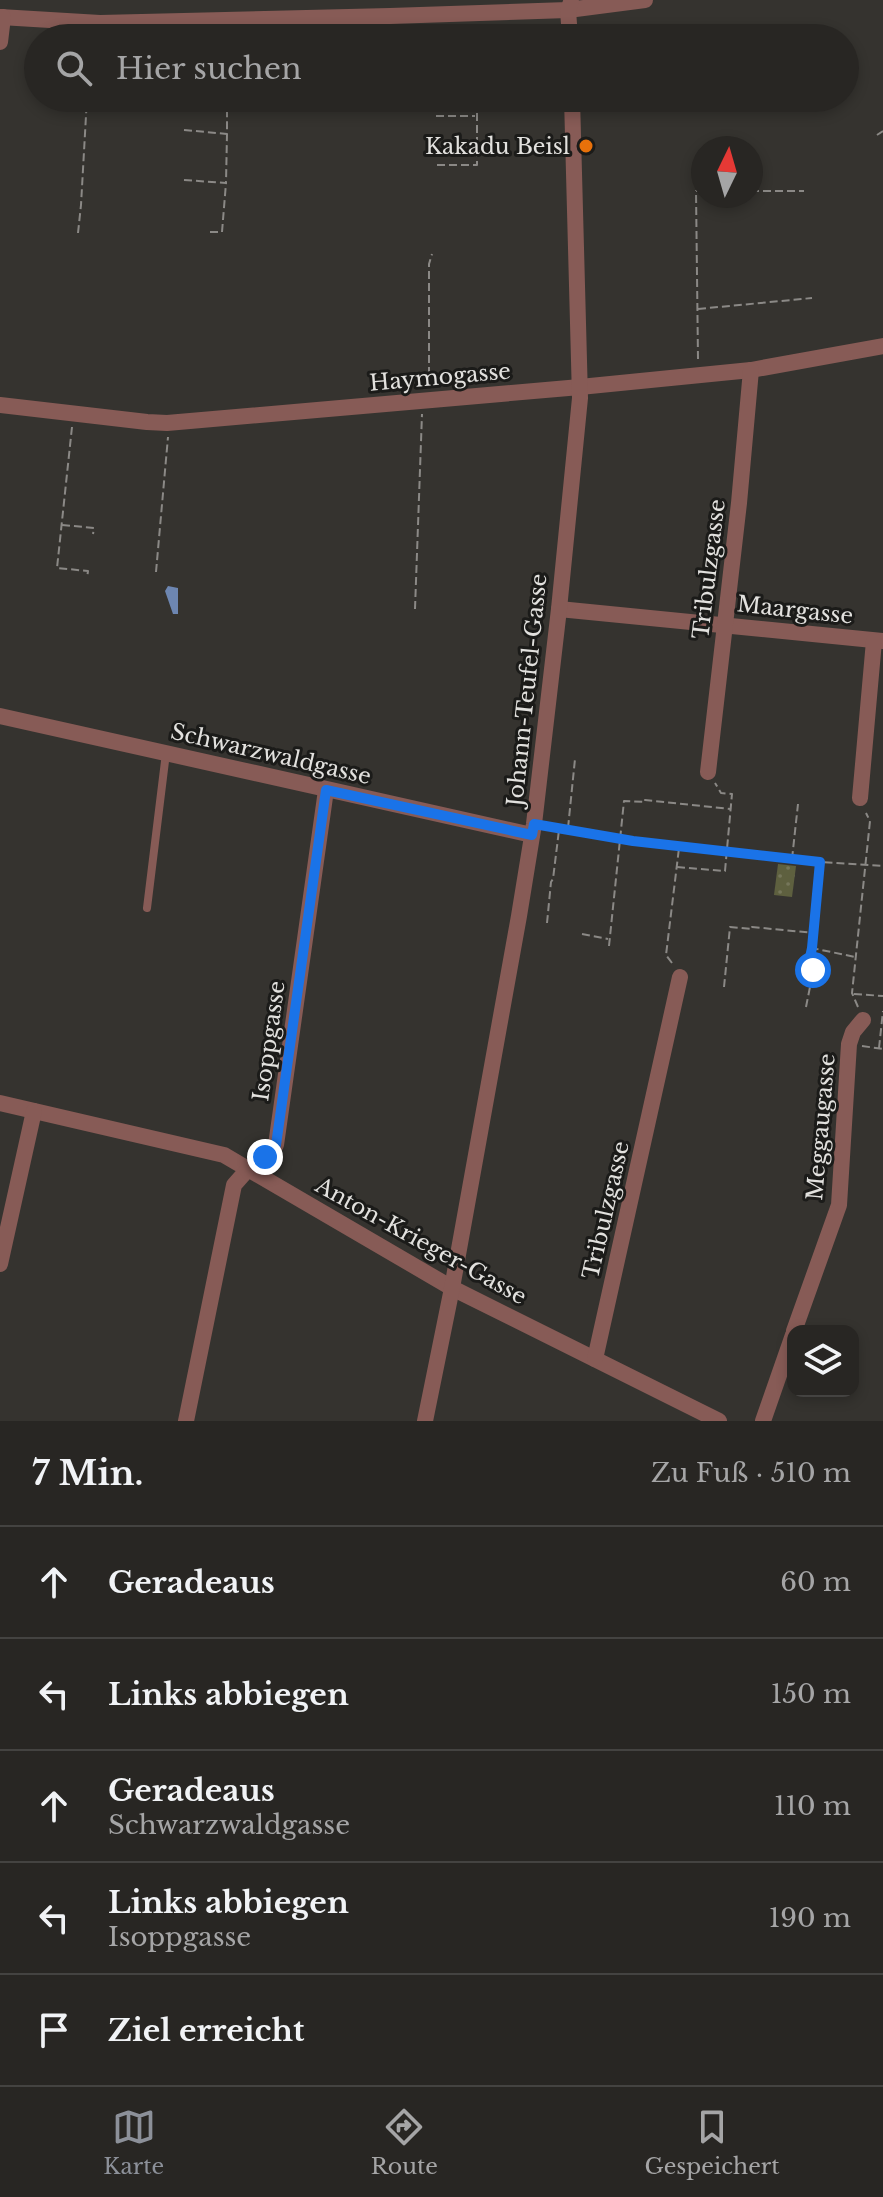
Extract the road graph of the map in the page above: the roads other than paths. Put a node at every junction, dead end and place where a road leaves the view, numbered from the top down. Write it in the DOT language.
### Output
graph roads {
  1 [pos="645,0"];
  2 [pos="570,5"];
  3 [pos="1,17"];
  4 [pos="0,42"];
  5 [pos="572,112"];
  6 [pos="883,346"];
  7 [pos="751,370"];
  8 [pos="580,387"];
  9 [pos="0,405"];
  10 [pos="559,609"];
  11 [pos="724,625"];
  12 [pos="878,641"];
  13 [pos="0,716"];
  14 [pos="166,753"];
  15 [pos="708,772"];
  16 [pos="326,790"];
  17 [pos="860,798"];
  18 [pos="533,830"];
  19 [pos="147,908"];
  20 [pos="680,977"];
  21 [pos="863,1020"];
  22 [pos="0,1103"];
  23 [pos="34,1111"];
  24 [pos="249,1168"];
  25 [pos="0,1264"];
  26 [pos="452,1288"];
  27 [pos="797,1325"];
  28 [pos="787,1353"];
  29 [pos="595,1359"];
  30 [pos="186,1421"];
  31 [pos="425,1421"];
  32 [pos="719,1421"];
  33 [pos="763,1421"];
  1 -- 2 [label="street"];
  2 -- 3 [label="street"];
  3 -- 4 [label="street"];
  5 -- 8 [label="street, Johann-Teufel-Gasse"];
  6 -- 7 [label="street, Haymogasse"];
  7 -- 8 [label="street, Haymogasse"];
  7 -- 11 [label="street, Tribulzgasse"];
  8 -- 9 [label="street, Haymogasse"];
  8 -- 10 [label="street, Johann-Teufel-Gasse"];
  10 -- 11 [label="street, Maargasse"];
  10 -- 18 [label="street, Johann-Teufel-Gasse"];
  11 -- 12 [label="street, Maargasse"];
  11 -- 15 [label="street, Tribulzgasse"];
  12 -- 17 [label="street"];
  13 -- 14 [label="street, Schwarzwaldgasse"];
  14 -- 16 [label="street, Schwarzwaldgasse"];
  14 -- 19 [label="lane"];
  16 -- 18 [label="street, Schwarzwaldgasse"];
  16 -- 24 [label="street, Isoppgasse"];
  18 -- 26 [label="street, Johann-Teufel-Gasse"];
  20 -- 29 [label="street, Tribulzgasse"];
  21 -- 27 [label="street, Meggaugasse"];
  22 -- 23 [label="street, Anton-Krieger-Gasse"];
  23 -- 24 [label="street, Anton-Krieger-Gasse"];
  23 -- 25 [label="street"];
  24 -- 26 [label="street, Anton-Krieger-Gasse"];
  24 -- 30 [label="street, Isoppgasse"];
  26 -- 29 [label="street, Anton-Krieger-Gasse"];
  26 -- 31 [label="street, Johann-Teufel-Gasse"];
  28 -- 33 [label="street, Meggaugasse"];
  29 -- 32 [label="street, Anton-Krieger-Gasse"];
}
